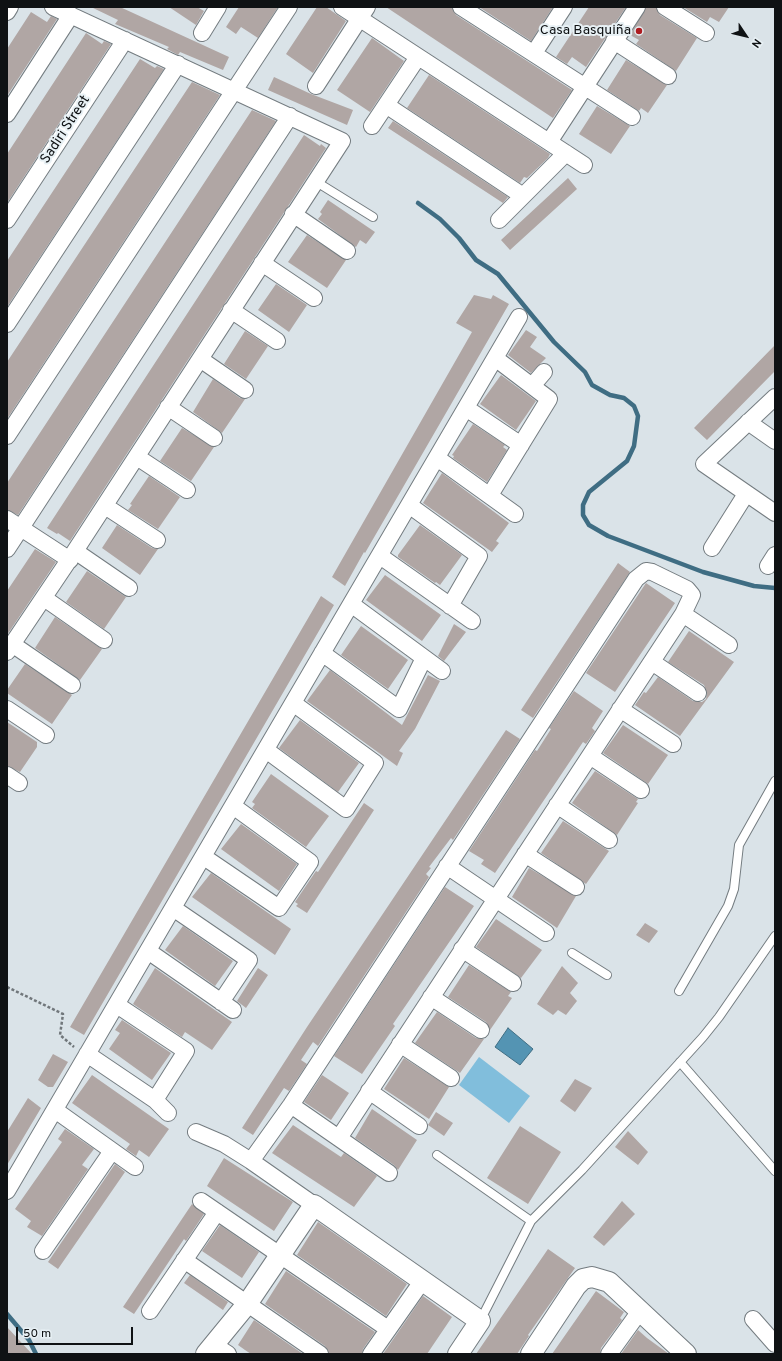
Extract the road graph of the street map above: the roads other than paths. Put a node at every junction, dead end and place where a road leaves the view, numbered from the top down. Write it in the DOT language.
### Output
graph roads {
  1 [pos="10,7"];
  2 [pos="53,7"];
  3 [pos="218,7"];
  4 [pos="289,7"];
  5 [pos="342,7"];
  6 [pos="461,7"];
  7 [pos="564,7"];
  8 [pos="636,7"];
  9 [pos="665,7"];
  10 [pos="7,12"];
  11 [pos="363,13"];
  12 [pos="71,15"];
  13 [pos="202,33"];
  14 [pos="706,33"];
  15 [pos="125,40"];
  16 [pos="614,41"];
  17 [pos="534,53"];
  18 [pos="418,57"];
  19 [pos="178,64"];
  20 [pos="668,76"];
  21 [pos="316,86"];
  22 [pos="585,86"];
  23 [pos="235,90"];
  24 [pos="386,105"];
  25 [pos="7,114"];
  26 [pos="290,116"];
  27 [pos="632,117"];
  28 [pos="372,126"];
  29 [pos="549,142"];
  30 [pos="566,153"];
  31 [pos="584,165"];
  32 [pos="315,181"];
  33 [pos="523,196"];
  34 [pos="293,214"];
  35 [pos="373,217"];
  36 [pos="7,220"];
  37 [pos="499,220"];
  38 [pos="347,251"];
  39 [pos="262,263"];
  40 [pos="314,298"];
  41 [pos="231,310"];
  42 [pos="519,317"];
  43 [pos="7,324"];
  44 [pos="277,341"];
  45 [pos="495,358"];
  46 [pos="200,359"];
  47 [pos="544,372"];
  48 [pos="532,386"];
  49 [pos="245,390"];
  50 [pos="775,397"];
  51 [pos="168,408"];
  52 [pos="466,408"];
  53 [pos="748,422"];
  54 [pos="7,436"];
  55 [pos="214,438"];
  56 [pos="775,441"];
  57 [pos="521,445"];
  58 [pos="137,457"];
  59 [pos="437,458"];
  60 [pos="187,490"];
  61 [pos="746,494"];
  62 [pos="490,495"];
  63 [pos="409,505"];
  64 [pos="105,506"];
  65 [pos="775,513"];
  66 [pos="515,514"];
  67 [pos="7,519"];
  68 [pos="21,528"];
  69 [pos="156,540"];
  70 [pos="712,548"];
  71 [pos="7,549"];
  72 [pos="72,556"];
  73 [pos="380,556"];
  74 [pos="129,588"];
  75 [pos="44,598"];
  76 [pos="351,604"];
  77 [pos="450,606"];
  78 [pos="683,614"];
  79 [pos="472,621"];
  80 [pos="104,640"];
  81 [pos="729,645"];
  82 [pos="10,648"];
  83 [pos="322,653"];
  84 [pos="424,658"];
  85 [pos="652,662"];
  86 [pos="442,671"];
  87 [pos="72,685"];
  88 [pos="698,693"];
  89 [pos="293,704"];
  90 [pos="7,709"];
  91 [pos="620,709"];
  92 [pos="46,735"];
  93 [pos="673,744"];
  94 [pos="266,750"];
  95 [pos="590,756"];
  96 [pos="775,780"];
  97 [pos="641,790"];
  98 [pos="557,805"];
  99 [pos="233,806"];
  100 [pos="609,840"];
  101 [pos="525,854"];
  102 [pos="204,857"];
  103 [pos="447,866"];
  104 [pos="576,887"];
  105 [pos="496,899"];
  106 [pos="173,908"];
  107 [pos="546,933"];
  108 [pos="775,936"];
  109 [pos="462,949"];
  110 [pos="148,951"];
  111 [pos="572,953"];
  112 [pos="607,975"];
  113 [pos="513,983"];
  114 [pos="679,992"];
  115 [pos="431,996"];
  116 [pos="117,1005"];
  117 [pos="482,1030"];
  118 [pos="400,1044"];
  119 [pos="88,1054"];
  120 [pos="680,1062"];
  121 [pos="451,1078"];
  122 [pos="369,1091"];
  123 [pos="155,1100"];
  124 [pos="291,1105"];
  125 [pos="55,1110"];
  126 [pos="168,1113"];
  127 [pos="419,1126"];
  128 [pos="196,1132"];
  129 [pos="338,1138"];
  130 [pos="112,1151"];
  131 [pos="437,1155"];
  132 [pos="251,1161"];
  133 [pos="135,1167"];
  134 [pos="775,1171"];
  135 [pos="389,1173"];
  136 [pos="7,1191"];
  137 [pos="201,1201"];
  138 [pos="314,1205"];
  139 [pos="217,1212"];
  140 [pos="531,1221"];
  141 [pos="43,1251"];
  142 [pos="280,1256"];
  143 [pos="184,1260"];
  144 [pos="422,1280"];
  145 [pos="247,1304"];
  146 [pos="150,1311"];
  147 [pos="640,1311"];
  148 [pos="752,1318"];
  149 [pos="480,1321"];
  150 [pos="388,1329"];
  151 [pos="775,1344"];
  152 [pos="216,1351"];
  153 [pos="683,1353"];
  154 [pos="320,1354"];
  155 [pos="371,1354"];
  156 [pos="458,1354"];
  157 [pos="531,1354"];
  158 [pos="609,1354"];
  1 -- 10 [label="street"];
  2 -- 12 [label="street"];
  3 -- 13 [label="street"];
  4 -- 23 [label="street"];
  5 -- 11 [label="street"];
  6 -- 17 [label="street"];
  7 -- 17 [label="street"];
  8 -- 16 [label="street"];
  9 -- 14 [label="street"];
  11 -- 18 [label="street"];
  11 -- 21 [label="street"];
  12 -- 15 [label="street"];
  12 -- 25 [label="street"];
  15 -- 19 [label="street"];
  15 -- 36 [label="street, Sadiri Street"];
  16 -- 20 [label="street"];
  16 -- 22 [label="street"];
  17 -- 22 [label="street"];
  18 -- 24 [label="street"];
  18 -- 29 [label="street"];
  19 -- 23 [label="street"];
  19 -- 43 [label="street"];
  22 -- 27 [label="street"];
  22 -- 29 [label="street"];
  23 -- 26 [label="street"];
  23 -- 54 [label="street"];
  24 -- 28 [label="street"];
  24 -- 33 [label="street"];
  26 -- 32 [label="street"];
  26 -- 68 [label="street"];
  29 -- 30 [label="street"];
  30 -- 31 [label="street"];
  30 -- 33 [label="street"];
  32 -- 34 [label="street"];
  32 -- 35 [label="lane"];
  33 -- 37 [label="street"];
  34 -- 38 [label="street"];
  34 -- 39 [label="street"];
  39 -- 40 [label="street"];
  39 -- 41 [label="street"];
  41 -- 44 [label="street"];
  41 -- 46 [label="street"];
  42 -- 45 [label="street"];
  45 -- 48 [label="street"];
  45 -- 52 [label="street"];
  46 -- 49 [label="street"];
  46 -- 51 [label="street"];
  47 -- 48 [label="street"];
  48 -- 57 [label="street"];
  50 -- 53 [label="street"];
  51 -- 55 [label="street"];
  51 -- 58 [label="street"];
  52 -- 57 [label="street"];
  52 -- 59 [label="street"];
  53 -- 56 [label="street"];
  53 -- 61 [label="street"];
  57 -- 62 [label="street"];
  58 -- 60 [label="street"];
  58 -- 64 [label="street"];
  59 -- 62 [label="street"];
  59 -- 63 [label="street"];
  61 -- 65 [label="street"];
  61 -- 70 [label="street"];
  62 -- 66 [label="street"];
  63 -- 73 [label="street"];
  63 -- 77 [label="street"];
  64 -- 69 [label="street"];
  64 -- 72 [label="street"];
  67 -- 68 [label="street"];
  68 -- 71 [label="street"];
  68 -- 72 [label="street"];
  72 -- 74 [label="street"];
  72 -- 75 [label="street"];
  73 -- 76 [label="street"];
  73 -- 77 [label="street"];
  75 -- 80 [label="street"];
  75 -- 82 [label="street"];
  76 -- 83 [label="street"];
  76 -- 84 [label="street"];
  77 -- 79 [label="street"];
  78 -- 81 [label="street"];
  78 -- 85 [label="street"];
  78 -- 103 [label="street"];
  82 -- 87 [label="street"];
  83 -- 84 [label="street"];
  83 -- 89 [label="street"];
  84 -- 86 [label="street"];
  85 -- 88 [label="street"];
  85 -- 91 [label="street"];
  89 -- 94 [label="street"];
  89 -- 94 [label="street"];
  90 -- 92 [label="street"];
  91 -- 93 [label="street"];
  91 -- 95 [label="street"];
  94 -- 99 [label="street"];
  95 -- 97 [label="street"];
  95 -- 98 [label="street"];
  96 -- 114 [label="lane"];
  98 -- 100 [label="street"];
  98 -- 101 [label="street"];
  99 -- 102 [label="street"];
  99 -- 102 [label="street"];
  101 -- 104 [label="street"];
  101 -- 105 [label="street"];
  102 -- 106 [label="street"];
  103 -- 105 [label="street"];
  103 -- 124 [label="street"];
  105 -- 107 [label="street"];
  105 -- 109 [label="street"];
  106 -- 110 [label="street"];
  106 -- 110 [label="street"];
  108 -- 120 [label="lane"];
  109 -- 113 [label="street"];
  109 -- 115 [label="street"];
  110 -- 116 [label="street"];
  111 -- 112 [label="lane"];
  115 -- 117 [label="street"];
  115 -- 118 [label="street"];
  116 -- 119 [label="street"];
  116 -- 123 [label="street"];
  118 -- 121 [label="street"];
  118 -- 122 [label="street"];
  119 -- 123 [label="street"];
  119 -- 125 [label="street"];
  120 -- 134 [label="lane"];
  120 -- 140 [label="lane"];
  122 -- 127 [label="street"];
  122 -- 129 [label="street"];
  123 -- 126 [label="street"];
  124 -- 129 [label="street"];
  124 -- 132 [label="street"];
  125 -- 130 [label="street"];
  125 -- 136 [label="street"];
  128 -- 132 [label="street"];
  129 -- 135 [label="street"];
  130 -- 133 [label="street"];
  130 -- 141 [label="street"];
  131 -- 140 [label="lane"];
  132 -- 138 [label="street"];
  137 -- 139 [label="street"];
  138 -- 142 [label="street"];
  138 -- 144 [label="street"];
  139 -- 142 [label="street"];
  139 -- 143 [label="street"];
  140 -- 149 [label="lane"];
  142 -- 145 [label="street"];
  142 -- 150 [label="street"];
  143 -- 145 [label="street"];
  143 -- 146 [label="street"];
  144 -- 149 [label="street"];
  144 -- 150 [label="street"];
  145 -- 152 [label="street"];
  145 -- 154 [label="street"];
  147 -- 153 [label="street"];
  147 -- 157 [label="street"];
  147 -- 158 [label="street"];
  148 -- 151 [label="street"];
  149 -- 156 [label="street"];
  150 -- 155 [label="street"];
}
